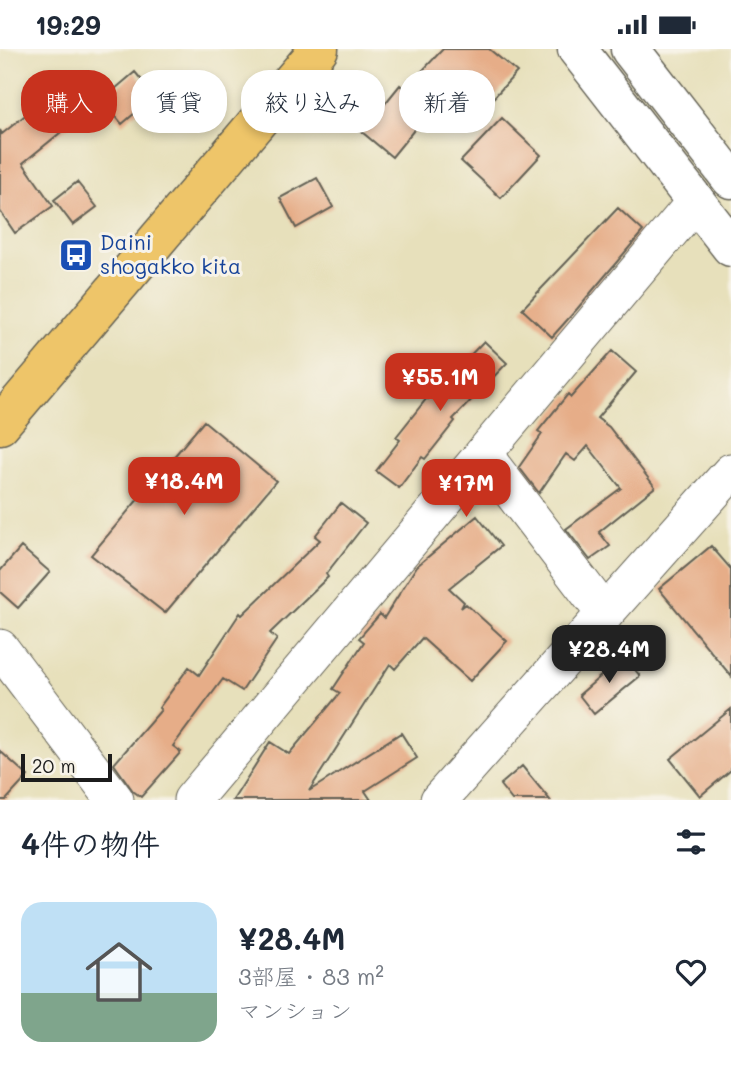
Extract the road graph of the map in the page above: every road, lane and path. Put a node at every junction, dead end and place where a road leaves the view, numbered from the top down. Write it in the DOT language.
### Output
graph roads {
  1 [pos="319,49"];
  2 [pos="577,49"];
  3 [pos="630,49"];
  4 [pos="731,179"];
  5 [pos="696,201"];
  6 [pos="731,247"];
  7 [pos="0,425"];
  8 [pos="483,454"];
  9 [pos="731,472"];
  10 [pos="605,614"];
  11 [pos="0,647"];
  12 [pos="115,800"];
  13 [pos="192,800"];
  14 [pos="439,800"];
  1 -- 7 [label="main road"];
  2 -- 5 [label="street"];
  3 -- 4 [label="street"];
  5 -- 6 [label="street"];
  5 -- 8 [label="street"];
  8 -- 10 [label="street"];
  8 -- 13 [label="street"];
  9 -- 10 [label="street"];
  10 -- 14 [label="street"];
  11 -- 12 [label="street"];
}
